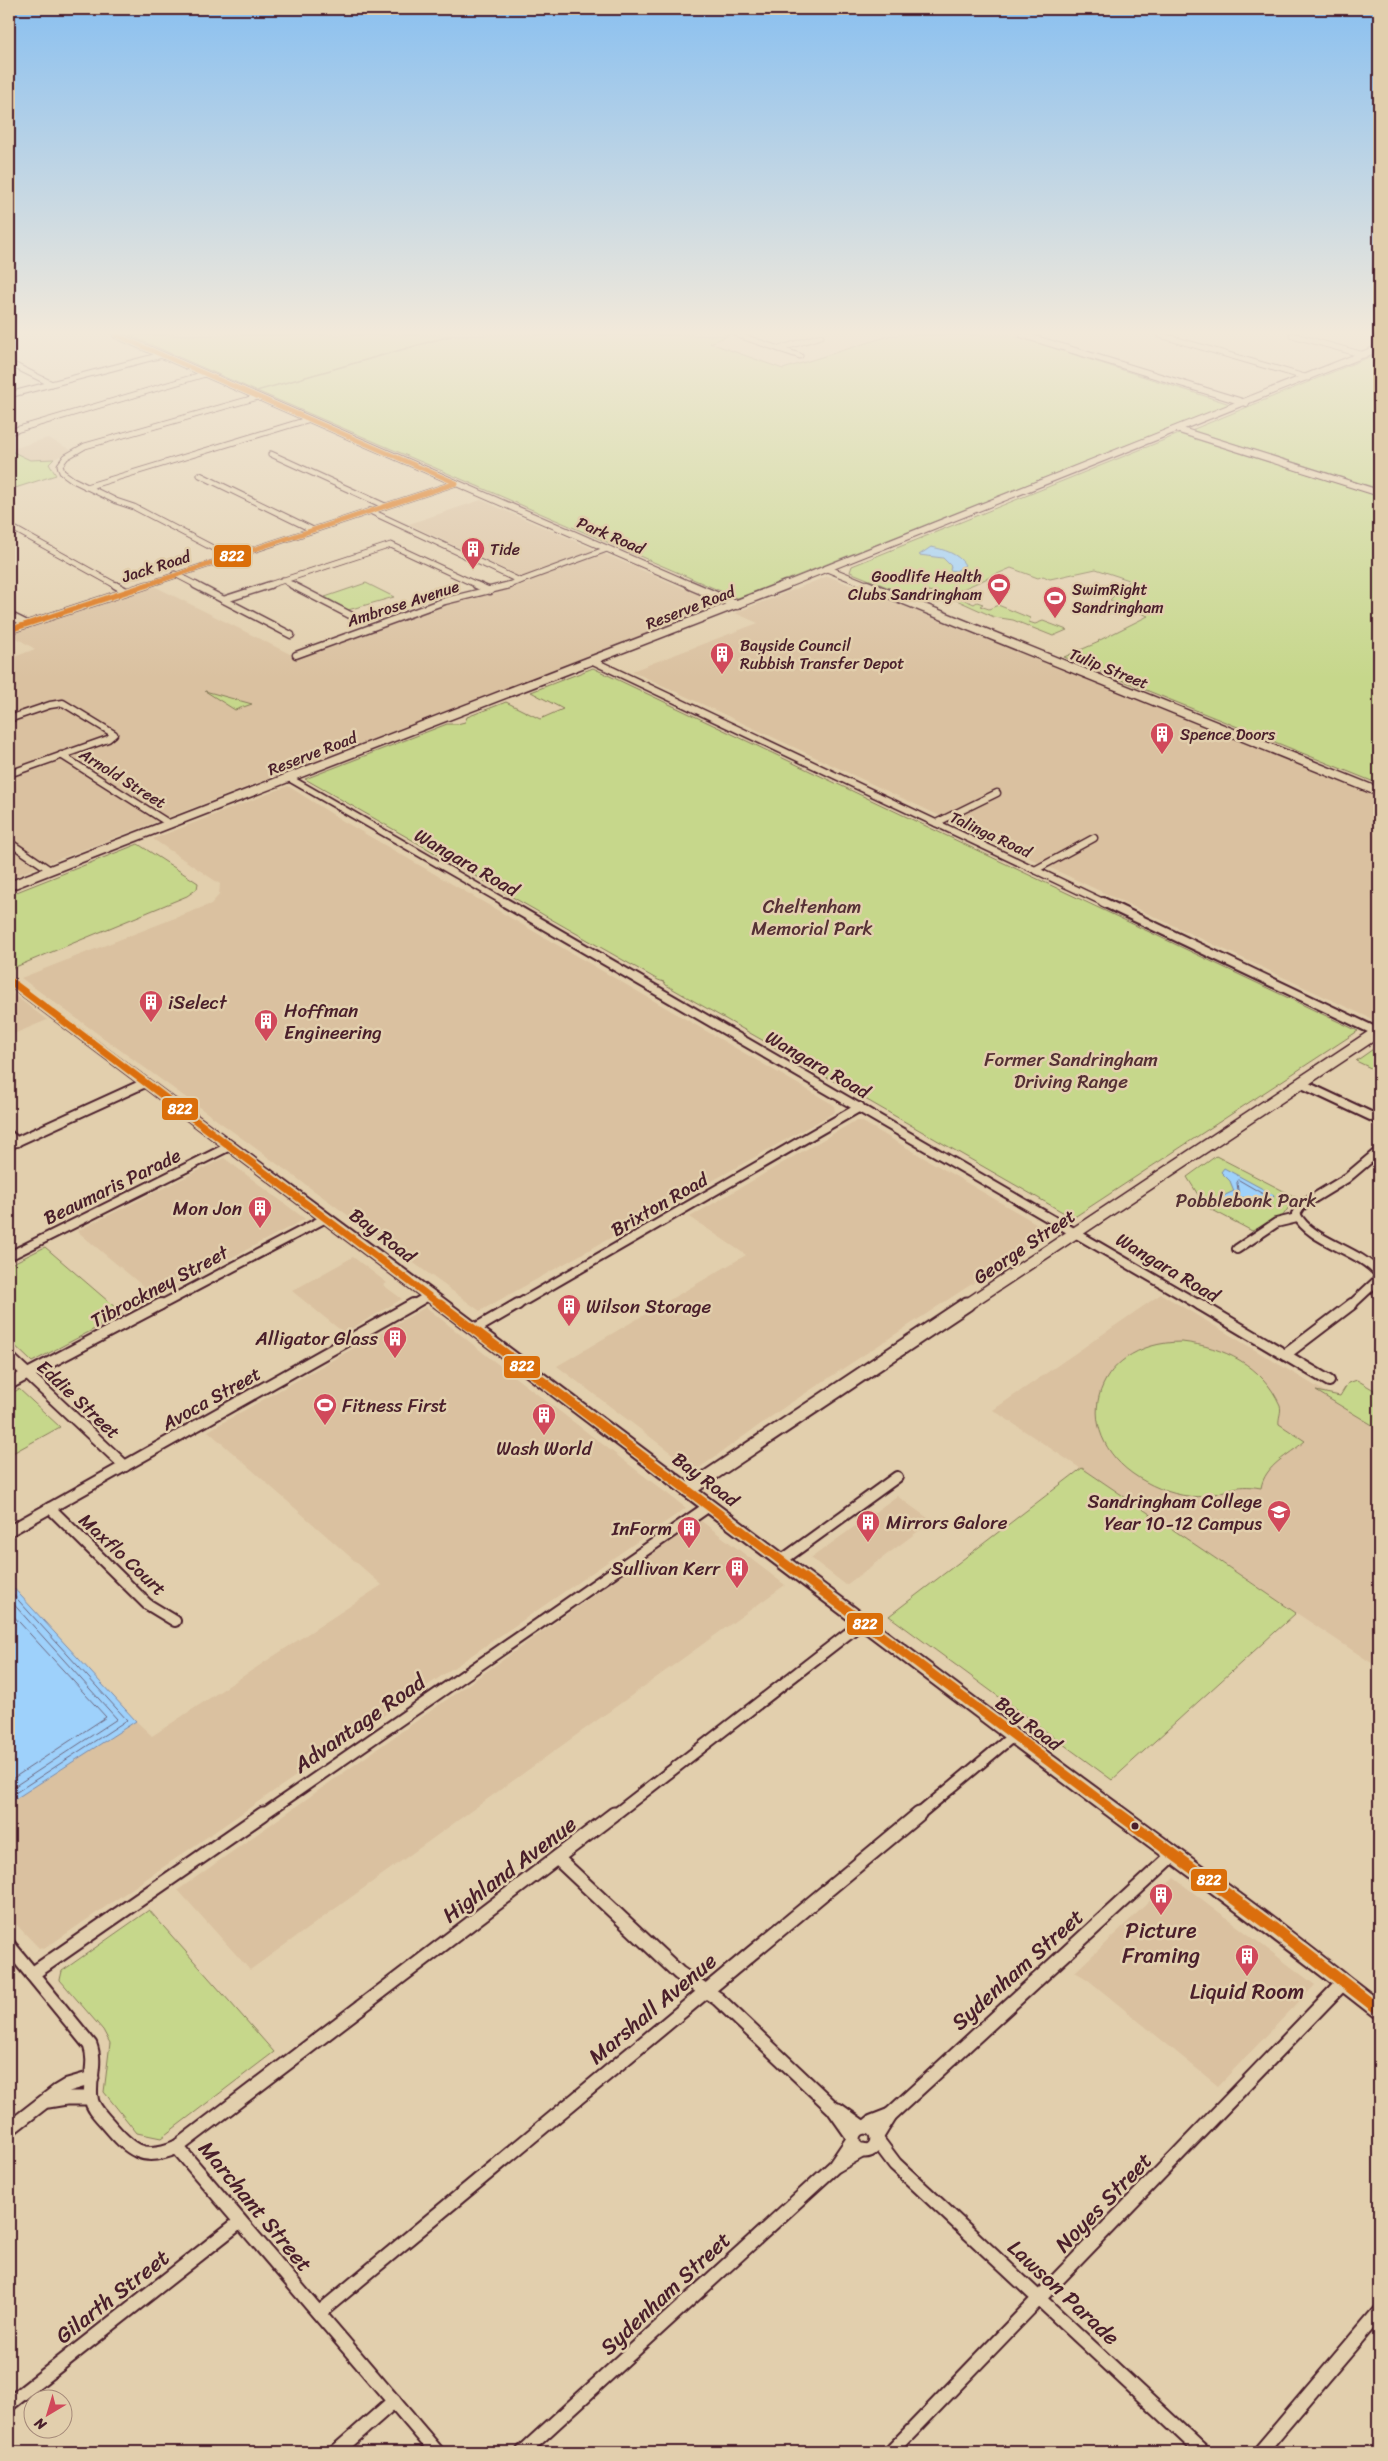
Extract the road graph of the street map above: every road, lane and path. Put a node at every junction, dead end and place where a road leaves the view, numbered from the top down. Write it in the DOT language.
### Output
graph roads {
  1 [pos="79,450"];
  2 [pos="210,450"];
  3 [pos="379,450"];
  4 [pos="1129,450"];
  5 [pos="1242,450"];
  6 [pos="271,454"];
  7 [pos="200,475"];
  8 [pos="456,483"];
  9 [pos="86,487"];
  10 [pos="1379,493"];
  11 [pos="385,506"];
  12 [pos="370,511"];
  13 [pos="9,526"];
  14 [pos="313,530"];
  15 [pos="607,549"];
  16 [pos="230,557"];
  17 [pos="828,569"];
  18 [pos="175,574"];
  19 [pos="283,580"];
  20 [pos="520,581"];
  21 [pos="126,591"];
  22 [pos="490,591"];
  23 [pos="223,600"];
  24 [pos="737,605"];
  25 [pos="10,615"];
  26 [pos="350,615"];
  27 [pos="25,625"];
  28 [pos="9,630"];
  29 [pos="291,635"];
  30 [pos="296,655"];
  31 [pos="593,661"];
  32 [pos="60,703"];
  33 [pos="9,719"];
  34 [pos="61,755"];
  35 [pos="9,774"];
  36 [pos="289,778"];
  37 [pos="1379,792"];
  38 [pos="997,793"];
  39 [pos="936,823"];
  40 [pos="170,824"];
  41 [pos="1094,838"];
  42 [pos="9,842"];
  43 [pos="50,870"];
  44 [pos="1035,870"];
  45 [pos="9,886"];
  46 [pos="9,980"];
  47 [pos="1378,1031"];
  48 [pos="145,1083"];
  49 [pos="1300,1084"];
  50 [pos="860,1107"];
  51 [pos="1379,1120"];
  52 [pos="9,1135"];
  53 [pos="13,1143"];
  54 [pos="230,1146"];
  55 [pos="1379,1151"];
  56 [pos="326,1218"];
  57 [pos="1297,1218"];
  58 [pos="1076,1232"];
  59 [pos="1237,1249"];
  60 [pos="9,1256"];
  61 [pos="1379,1274"];
  62 [pos="1379,1279"];
  63 [pos="430,1295"];
  64 [pos="475,1330"];
  65 [pos="1284,1355"];
  66 [pos="9,1357"];
  67 [pos="27,1375"];
  68 [pos="1329,1381"];
  69 [pos="9,1384"];
  70 [pos="125,1466"];
  71 [pos="897,1477"];
  72 [pos="688,1490"];
  73 [pos="709,1506"];
  74 [pos="50,1508"];
  75 [pos="9,1532"];
  76 [pos="781,1561"];
  77 [pos="175,1621"];
  78 [pos="863,1622"];
  79 [pos="1013,1736"];
  80 [pos="1173,1855"];
  81 [pos="557,1858"];
  82 [pos="9,1946"];
  83 [pos="32,1974"];
  84 [pos="1344,1982"];
  85 [pos="704,1991"];
  86 [pos="1379,2010"];
  87 [pos="92,2078"];
  88 [pos="91,2098"];
  89 [pos="48,2101"];
  90 [pos="9,2128"];
  91 [pos="865,2138"];
  92 [pos="177,2147"];
  93 [pos="240,2222"];
  94 [pos="1039,2298"];
  95 [pos="319,2312"];
  96 [pos="1379,2312"];
  97 [pos="394,2402"];
  98 [pos="9,2404"];
  99 [pos="336,2452"];
  100 [pos="436,2452"];
  101 [pos="523,2452"];
  102 [pos="891,2452"];
  103 [pos="1204,2452"];
  104 [pos="1260,2452"];
  1 -- 9 [label="street"];
  2 -- 9 [label="street"];
  3 -- 8 [label="street, Park Road"];
  4 -- 17 [label="street, Reserve Road"];
  5 -- 10 [label="street"];
  6 -- 11 [label="street"];
  7 -- 14 [label="street"];
  8 -- 11 [label="street, Jack Road"];
  8 -- 15 [label="street, Park Road"];
  9 -- 16 [label="street"];
  11 -- 12 [label="street, Jack Road"];
  12 -- 14 [label="street, Jack Road"];
  12 -- 20 [label="street"];
  13 -- 21 [label="street"];
  14 -- 16 [label="street, Jack Road"];
  15 -- 20 [label="street"];
  15 -- 24 [label="street, Park Road"];
  16 -- 18 [label="street, Jack Road"];
  17 -- 24 [label="street, Reserve Road"];
  17 -- 37 [label="street, Tulip Street"];
  18 -- 21 [label="street, Jack Road"];
  18 -- 23 [label="street"];
  19 -- 22 [label="street"];
  19 -- 23 [label="street"];
  19 -- 26 [label="street"];
  20 -- 22 [label="street, Ambrose Avenue"];
  21 -- 27 [label="street, Jack Road"];
  22 -- 30 [label="street, Ambrose Avenue"];
  23 -- 29 [label="street"];
  24 -- 31 [label="street, Reserve Road"];
  25 -- 27 [label="street"];
  27 -- 28 [label="street, Jack Road"];
  31 -- 36 [label="street, Reserve Road"];
  31 -- 39 [label="street, Talinga Road"];
  32 -- 33 [label="street"];
  32 -- 34 [label="street"];
  34 -- 35 [label="street"];
  34 -- 40 [label="street, Arnold Street"];
  36 -- 40 [label="street, Reserve Road"];
  36 -- 50 [label="street, Wangara Road"];
  38 -- 39 [label="street"];
  39 -- 44 [label="street, Talinga Road"];
  40 -- 43 [label="street, Reserve Road"];
  41 -- 44 [label="street"];
  42 -- 43 [label="street"];
  43 -- 45 [label="street, Reserve Road"];
  44 -- 47 [label="street, Talinga Road"];
  46 -- 48 [label="main road, Bay Road"];
  47 -- 49 [label="street, George Street"];
  48 -- 53 [label="street"];
  48 -- 54 [label="main road, Bay Road"];
  49 -- 51 [label="street"];
  49 -- 58 [label="street, George Street"];
  50 -- 58 [label="street, Wangara Road"];
  50 -- 64 [label="street, Brixton Road"];
  52 -- 53 [label="street"];
  54 -- 56 [label="main road, Bay Road"];
  54 -- 60 [label="street, Beaumaris Parade"];
  55 -- 57 [label="street"];
  56 -- 63 [label="main road, Bay Road"];
  56 -- 67 [label="street, Tibrockney Street"];
  57 -- 59 [label="street"];
  57 -- 61 [label="street"];
  58 -- 65 [label="street, Wangara Road"];
  58 -- 72 [label="street, George Street"];
  62 -- 65 [label="street"];
  63 -- 64 [label="main road, Bay Road"];
  63 -- 70 [label="street, Avoca Street"];
  64 -- 72 [label="main road, Bay Road"];
  65 -- 68 [label="street, Wangara Road"];
  66 -- 67 [label="street, Eddie Street"];
  67 -- 69 [label="street, Tibrockney Street"];
  67 -- 70 [label="street, Eddie Street"];
  70 -- 74 [label="street, Avoca Street"];
  71 -- 76 [label="street"];
  72 -- 73 [label="main road, Bay Road"];
  73 -- 76 [label="main road, Bay Road"];
  73 -- 83 [label="street, Advantage Road"];
  74 -- 75 [label="street, Avoca Street"];
  74 -- 77 [label="street, Maxflo Court"];
  76 -- 78 [label="main road, Bay Road"];
  78 -- 79 [label="main road, Bay Road"];
  78 -- 81 [label="street, Highland Avenue"];
  79 -- 80 [label="main road, Bay Road"];
  79 -- 85 [label="street, Marshall Avenue"];
  80 -- 84 [label="main road, Bay Road"];
  80 -- 91 [label="street, Sydenham Street"];
  81 -- 85 [label="street, Lawson Parade"];
  81 -- 92 [label="street, Highland Avenue"];
  82 -- 83 [label="street"];
  83 -- 87 [label="street"];
  84 -- 86 [label="main road, Bay Road"];
  84 -- 94 [label="street, Noyes Street"];
  85 -- 91 [label="street, Lawson Parade"];
  85 -- 95 [label="street, Marshall Avenue"];
  87 -- 88 [label="street"];
  87 -- 89 [label="street"];
  88 -- 89 [label="street"];
  88 -- 92 [label="street, Marchant Street"];
  89 -- 90 [label="street"];
  91 -- 94 [label="street, Lawson Parade"];
  91 -- 101 [label="street, Sydenham Street"];
  92 -- 93 [label="street, Marchant Street"];
  93 -- 95 [label="street, Marchant Street"];
  93 -- 98 [label="street, Gilarth Street"];
  94 -- 102 [label="street, Noyes Street"];
  94 -- 103 [label="street, Lawson Parade"];
  95 -- 97 [label="street, Marchant Street"];
  96 -- 104 [label="street"];
  97 -- 99 [label="street"];
  97 -- 100 [label="street, Marchant Street"];
}
